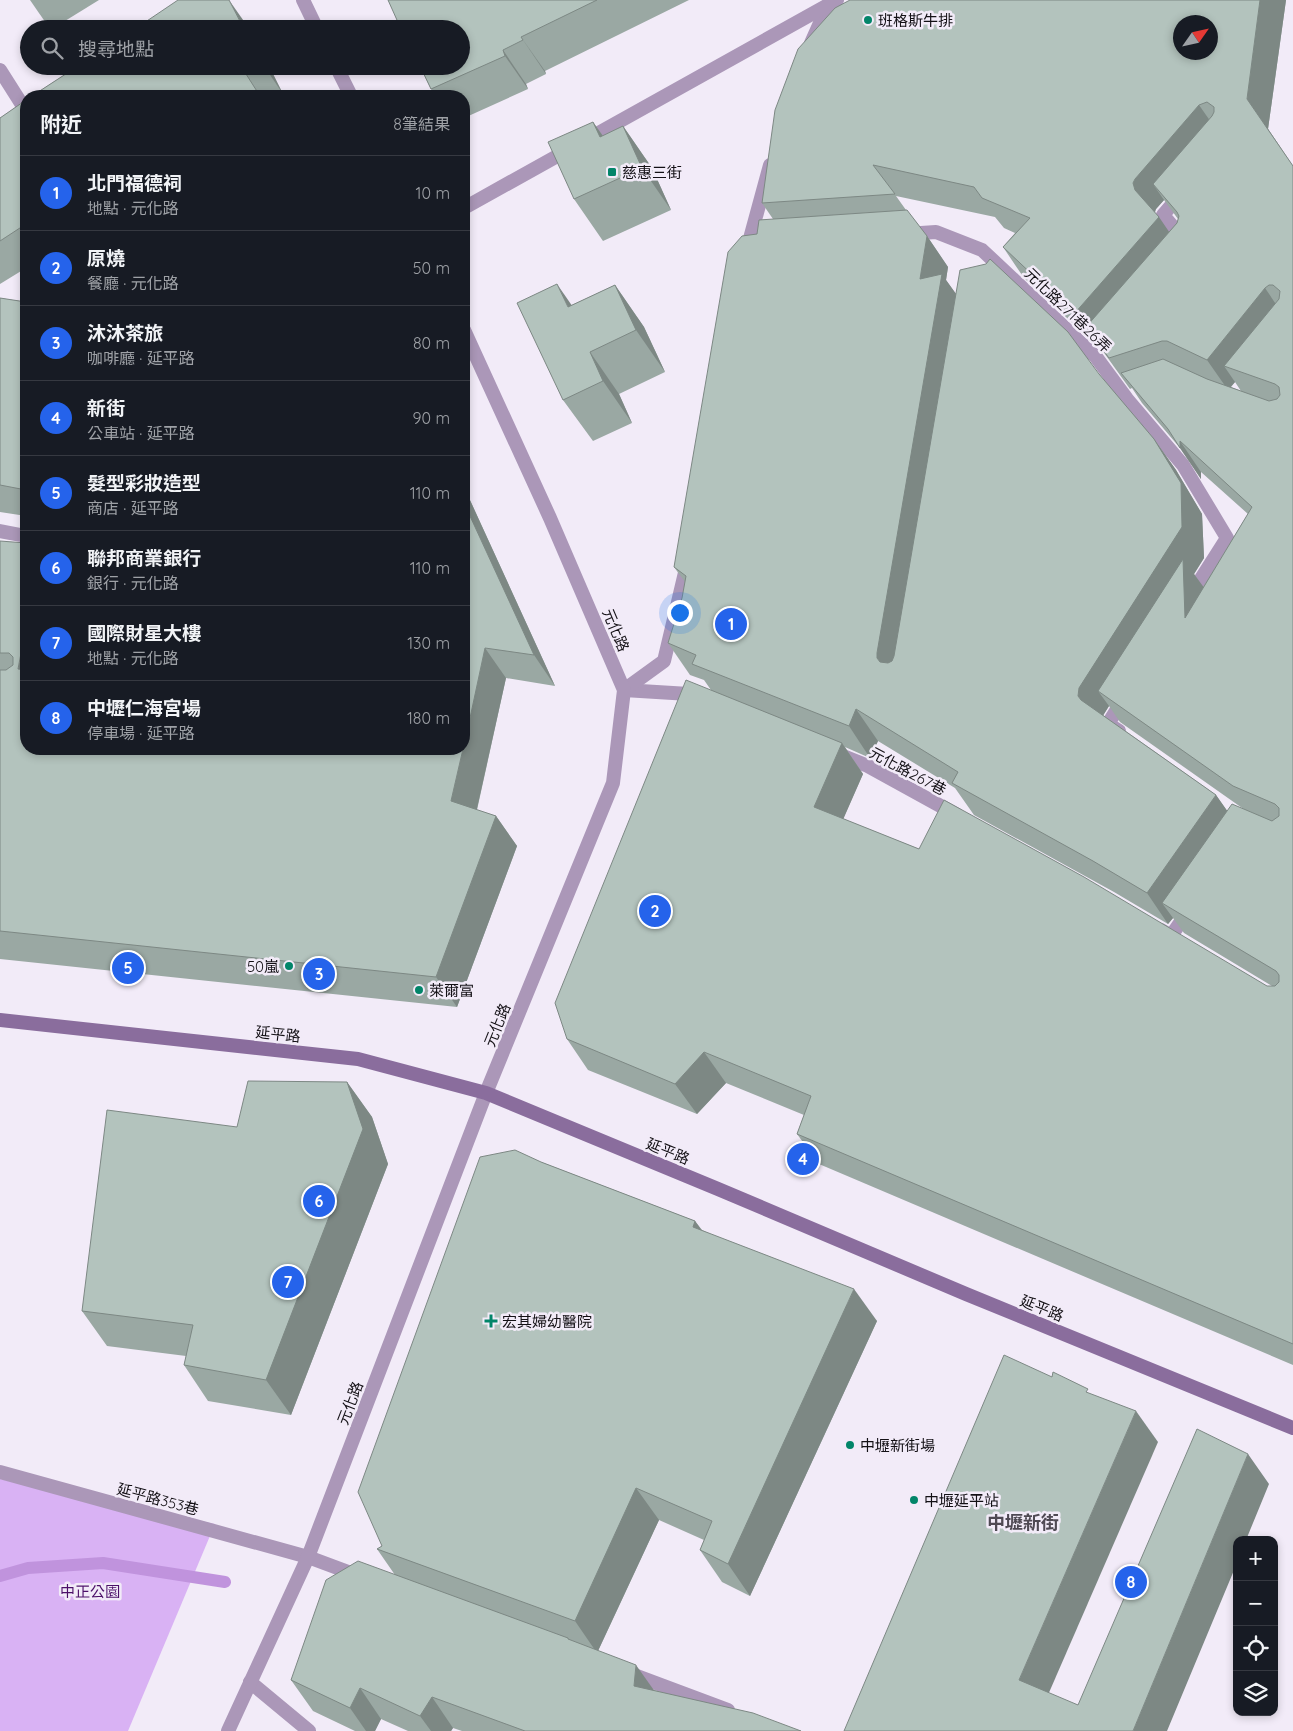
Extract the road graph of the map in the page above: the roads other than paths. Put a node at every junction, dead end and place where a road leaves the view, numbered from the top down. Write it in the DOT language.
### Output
graph roads {
  1 [pos="303,0"];
  2 [pos="833,3"];
  3 [pos="313,20"];
  4 [pos="803,59"];
  5 [pos="0,70"];
  6 [pos="340,75"];
  7 [pos="348,90"];
  8 [pos="20,107"];
  9 [pos="773,151"];
  10 [pos="1189,185"];
  11 [pos="470,205"];
  12 [pos="897,235"];
  13 [pos="982,250"];
  14 [pos="1185,255"];
  15 [pos="744,265"];
  16 [pos="978,269"];
  17 [pos="470,343"];
  18 [pos="1144,393"];
  19 [pos="1128,399"];
  20 [pos="0,532"];
  21 [pos="20,535"];
  22 [pos="689,554"];
  23 [pos="1183,606"];
  24 [pos="624,690"];
  25 [pos="1129,690"];
  26 [pos="707,701"];
  27 [pos="1132,740"];
  28 [pos="823,748"];
  29 [pos="972,823"];
  30 [pos="1199,896"];
  31 [pos="1148,922"];
  32 [pos="0,1020"];
  33 [pos="486,1094"];
  34 [pos="1293,1428"];
  35 [pos="0,1472"];
  36 [pos="308,1557"];
  37 [pos="373,1581"];
  38 [pos="615,1668"];
  39 [pos="250,1682"];
  40 [pos="745,1716"];
  41 [pos="228,1731"];
  42 [pos="309,1731"];
  1 -- 3 [label="street"];
  2 -- 4 [label="street"];
  2 -- 11 [label="street"];
  5 -- 8 [label="street"];
  6 -- 7 [label="street"];
  9 -- 15 [label="street"];
  10 -- 14 [label="street"];
  12 -- 13 [label="street, 元化路271巷26弄"];
  13 -- 16 [label="street"];
  13 -- 19 [label="street, 元化路271巷26弄"];
  17 -- 24 [label="street, 元化路"];
  18 -- 19 [label="street"];
  19 -- 23 [label="street, 元化路271巷26弄"];
  20 -- 21 [label="street"];
  22 -- 24 [label="street"];
  24 -- 26 [label="street"];
  24 -- 33 [label="street, 元化路"];
  25 -- 27 [label="street"];
  28 -- 29 [label="street, 元化路267巷"];
  30 -- 31 [label="street"];
  32 -- 33 [label="main road, 延平路"];
  33 -- 34 [label="main road, 延平路"];
  33 -- 36 [label="street, 元化路"];
  35 -- 36 [label="street, 延平路353巷"];
  36 -- 37 [label="street, 延平路353巷"];
  36 -- 39 [label="street, 元化路"];
  38 -- 40 [label="street"];
  39 -- 41 [label="street, 元化路"];
  39 -- 42 [label="street"];
}
